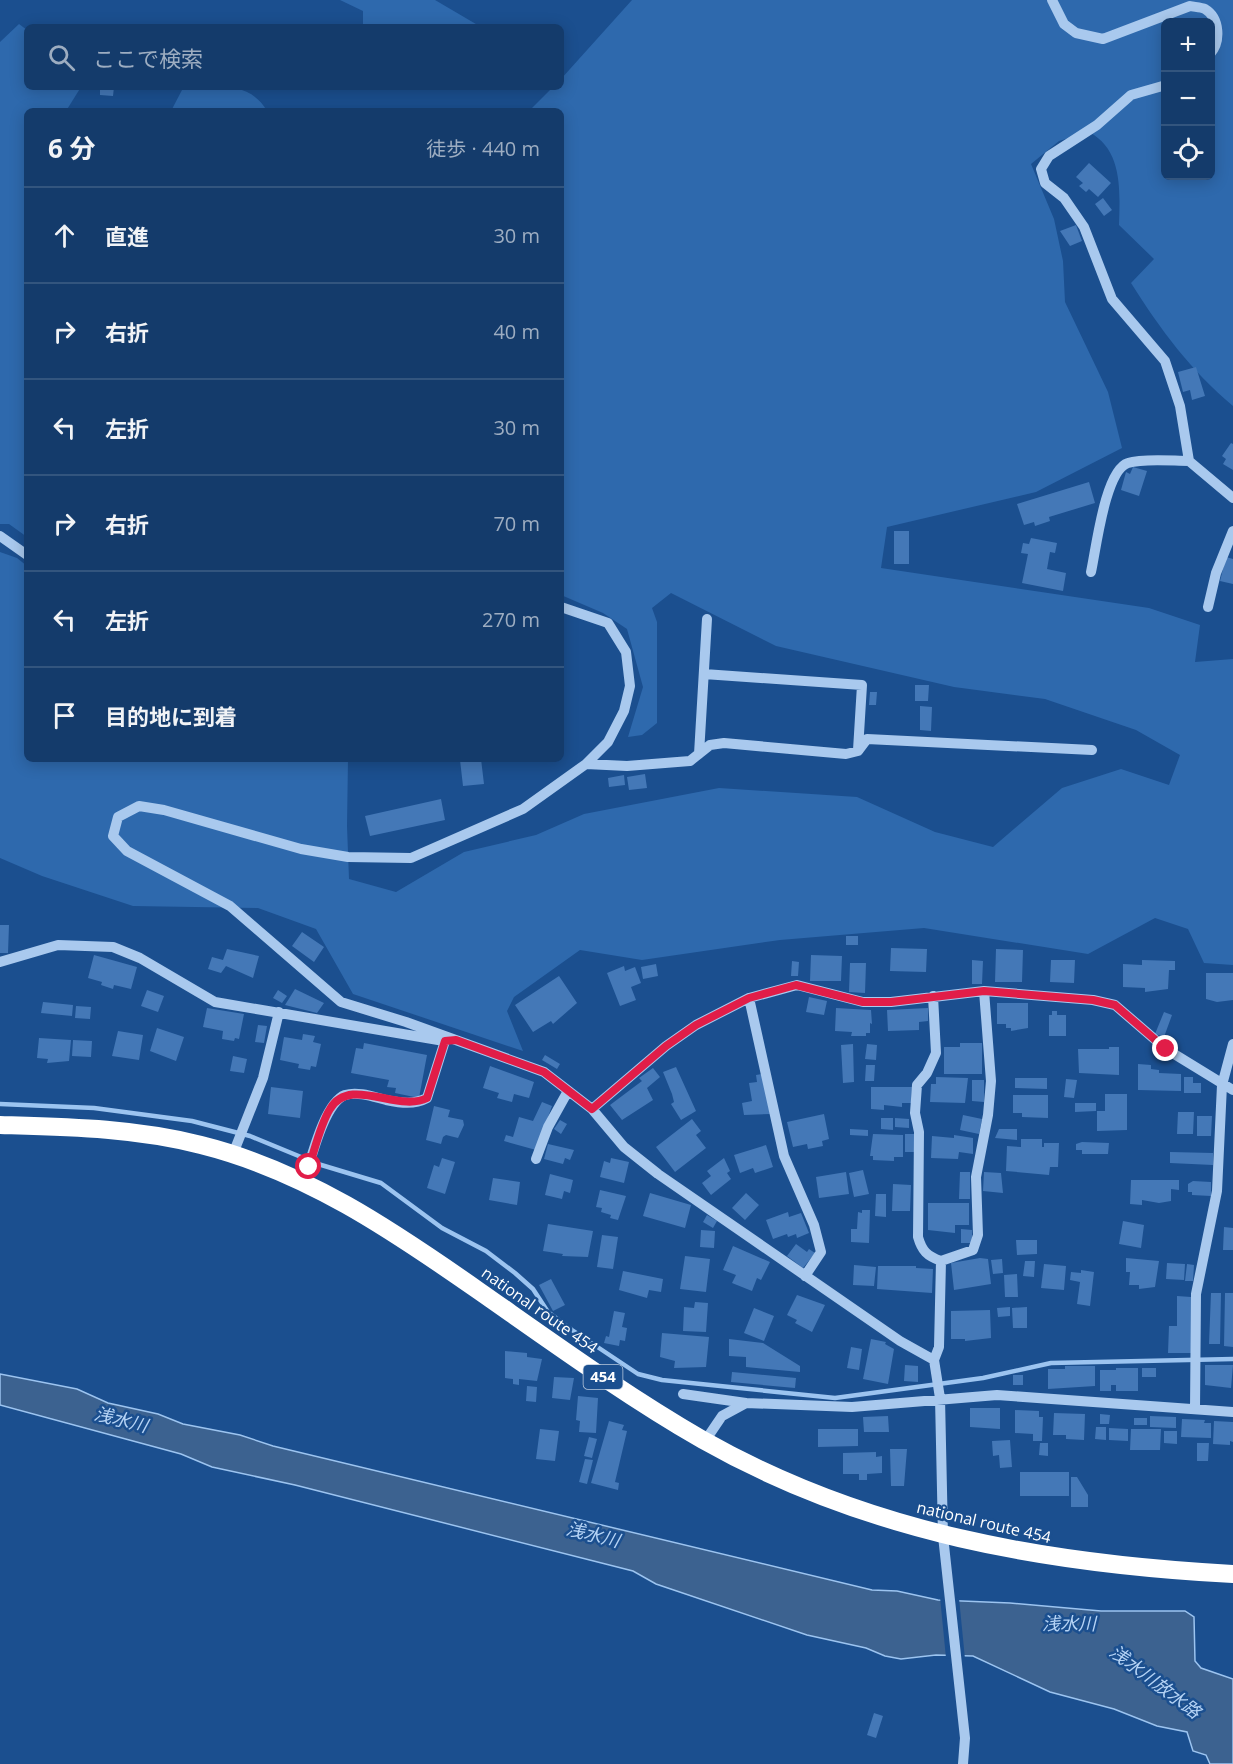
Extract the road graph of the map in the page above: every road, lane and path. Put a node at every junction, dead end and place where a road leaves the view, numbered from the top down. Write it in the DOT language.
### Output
graph roads {
  1 [pos="1052,0"];
  2 [pos="1213,18"];
  3 [pos="1215,20"];
  4 [pos="1215,38"];
  5 [pos="1161,86"];
  6 [pos="1189,461"];
  7 [pos="1233,498"];
  8 [pos="1233,531"];
  9 [pos="0,536"];
  10 [pos="24,553"];
  11 [pos="1091,572"];
  12 [pos="1208,607"];
  13 [pos="564,608"];
  14 [pos="707,620"];
  15 [pos="704,674"];
  16 [pos="1092,750"];
  17 [pos="858,751"];
  18 [pos="699,754"];
  19 [pos="586,764"];
  20 [pos="0,962"];
  21 [pos="984,991"];
  22 [pos="933,996"];
  23 [pos="749,998"];
  24 [pos="279,1012"];
  25 [pos="451,1040"];
  26 [pos="1233,1044"];
  27 [pos="1228,1087"];
  28 [pos="568,1091"];
  29 [pos="592,1109"];
  30 [pos="0,1125"];
  31 [pos="233,1154"];
  32 [pos="536,1159"];
  33 [pos="304,1181"];
  34 [pos="941,1261"];
  35 [pos="805,1276"];
  36 [pos="934,1360"];
  37 [pos="683,1394"];
  38 [pos="939,1398"];
  39 [pos="746,1403"];
  40 [pos="1195,1410"];
  41 [pos="1233,1412"];
  42 [pos="705,1441"];
  43 [pos="943,1536"];
  44 [pos="1233,1574"];
  45 [pos="963,1764"];
  1 -- 2 [label="street"];
  3 -- 4 [label="street"];
  5 -- 6 [label="street"];
  6 -- 7 [label="street"];
  6 -- 11 [label="street"];
  8 -- 12 [label="street"];
  9 -- 10 [label="street"];
  13 -- 19 [label="street"];
  14 -- 15 [label="street"];
  15 -- 17 [label="street"];
  15 -- 18 [label="street"];
  16 -- 17 [label="street"];
  17 -- 18 [label="street"];
  18 -- 19 [label="street"];
  19 -- 25 [label="street"];
  20 -- 24 [label="street"];
  21 -- 22 [label="street"];
  21 -- 27 [label="street"];
  21 -- 34 [label="street"];
  22 -- 23 [label="street"];
  22 -- 34 [label="street"];
  23 -- 29 [label="street"];
  23 -- 35 [label="street"];
  24 -- 25 [label="street"];
  24 -- 31 [label="street"];
  25 -- 28 [label="street"];
  25 -- 33 [label="street"];
  26 -- 27 [label="street"];
  27 -- 40 [label="street"];
  28 -- 29 [label="street"];
  28 -- 32 [label="street"];
  29 -- 35 [label="street"];
  30 -- 31 [label="highway, national route 454 / 454"];
  31 -- 33 [label="highway, national route 454 / 454"];
  33 -- 42 [label="highway, national route 454 / 454"];
  34 -- 36 [label="street"];
  35 -- 36 [label="street"];
  36 -- 38 [label="street"];
  37 -- 39 [label="street"];
  38 -- 39 [label="street"];
  38 -- 40 [label="street"];
  38 -- 43 [label="street"];
  39 -- 42 [label="street"];
  40 -- 41 [label="street"];
  42 -- 43 [label="highway, national route 454 / 454"];
  43 -- 44 [label="highway, national route 454 / 454"];
  43 -- 45 [label="street"];
}
